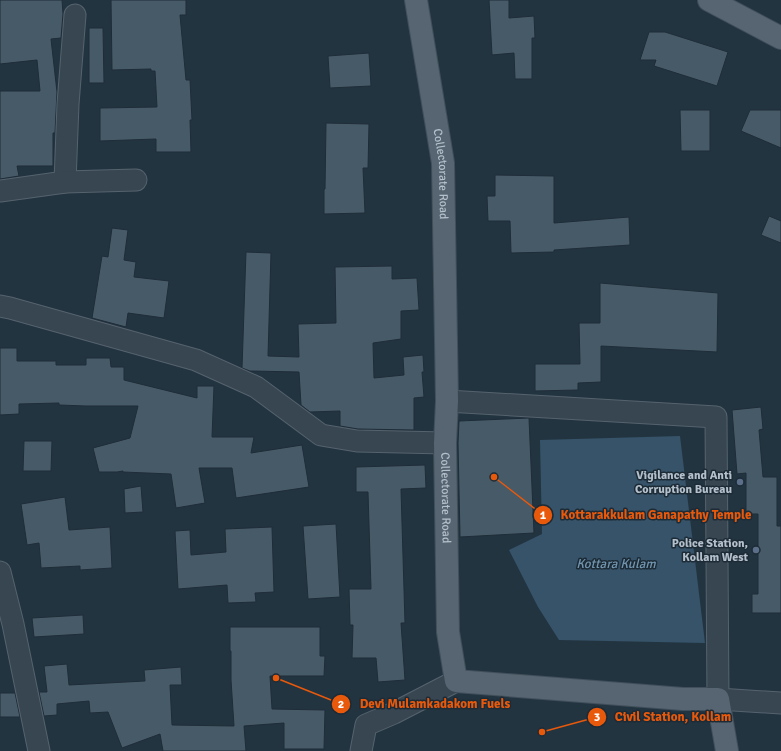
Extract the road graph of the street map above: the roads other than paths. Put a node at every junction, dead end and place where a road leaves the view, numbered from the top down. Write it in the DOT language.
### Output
graph roads {
  1 [pos="416,0"];
  2 [pos="709,0"];
  3 [pos="76,15"];
  4 [pos="781,38"];
  5 [pos="136,180"];
  6 [pos="65,182"];
  7 [pos="0,191"];
  8 [pos="0,306"];
  9 [pos="447,401"];
  10 [pos="445,443"];
  11 [pos="0,572"];
  12 [pos="456,681"];
  13 [pos="718,699"];
  14 [pos="781,703"];
  15 [pos="39,751"];
  16 [pos="361,751"];
  17 [pos="727,751"];
  1 -- 9 [label="main road, Collectorate Road"];
  2 -- 4 [label="main road"];
  3 -- 6 [label="street"];
  5 -- 6 [label="street"];
  6 -- 7 [label="street"];
  8 -- 10 [label="street"];
  9 -- 10 [label="main road, Collectorate Road"];
  9 -- 13 [label="street"];
  10 -- 12 [label="main road, Collectorate Road"];
  11 -- 15 [label="street"];
  12 -- 13 [label="main road"];
  12 -- 16 [label="street"];
  13 -- 14 [label="street"];
  13 -- 17 [label="main road"];
}
